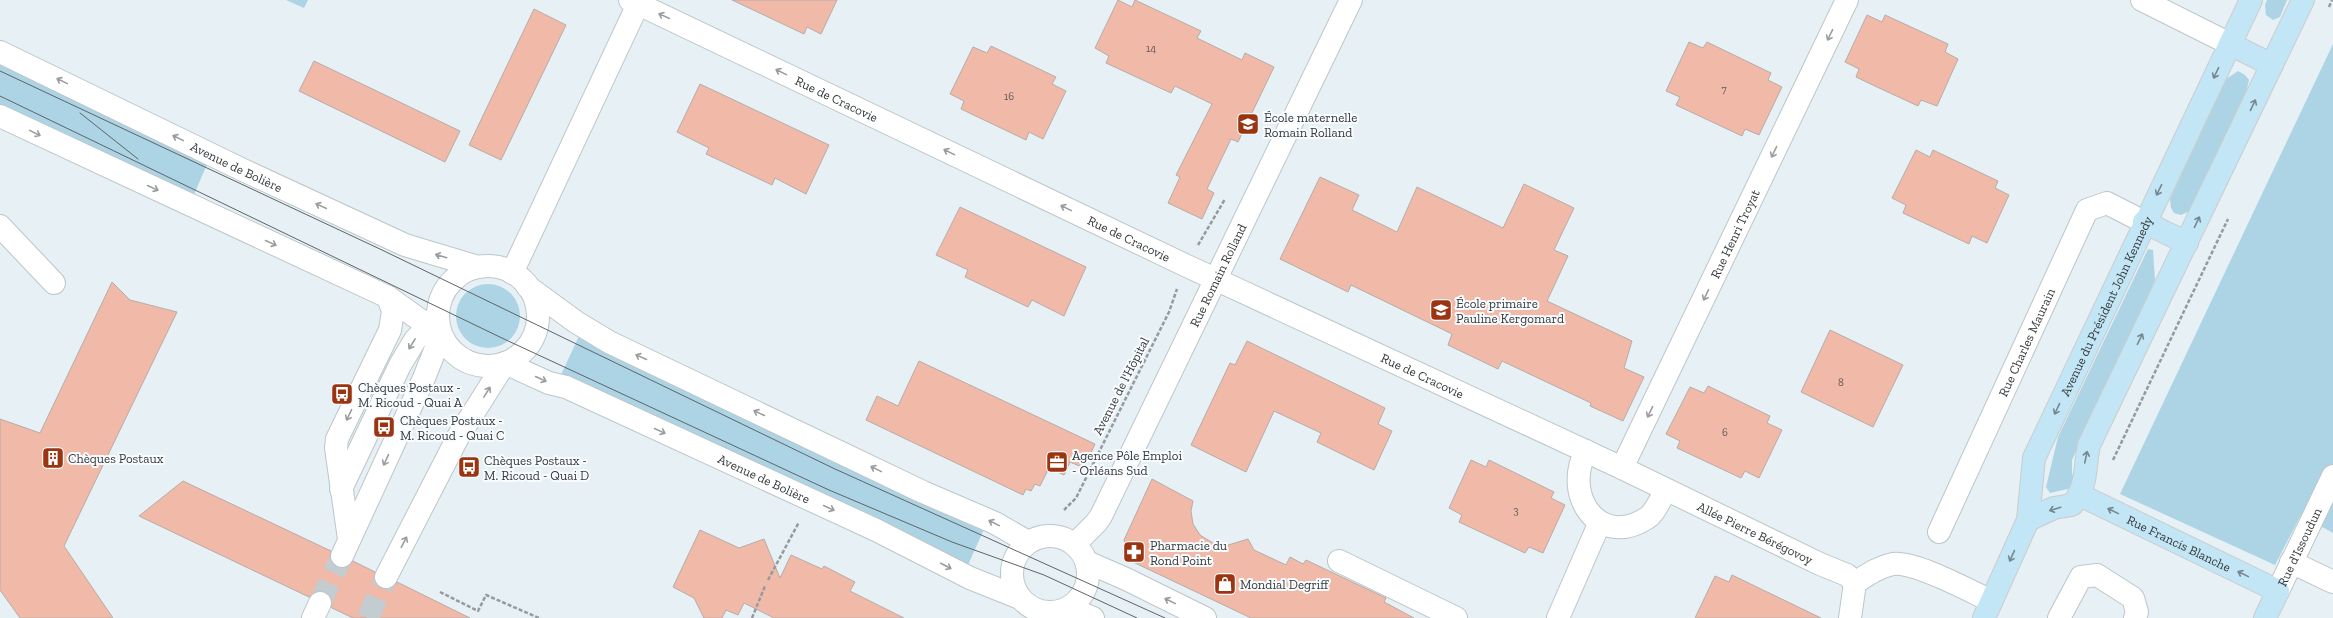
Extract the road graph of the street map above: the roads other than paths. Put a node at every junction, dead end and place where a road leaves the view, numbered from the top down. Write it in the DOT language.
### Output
graph roads {
  1 [pos="1351,0"];
  2 [pos="1847,0"];
  3 [pos="2142,0"];
  4 [pos="2251,0"];
  5 [pos="2303,0"];
  6 [pos="636,1"];
  7 [pos="2173,7"];
  8 [pos="2230,44"];
  9 [pos="0,52"];
  10 [pos="2272,65"];
  11 [pos="0,116"];
  12 [pos="2144,222"];
  13 [pos="0,226"];
  14 [pos="2187,243"];
  15 [pos="478,267"];
  16 [pos="512,273"];
  17 [pos="1215,280"];
  18 [pos="54,283"];
  19 [pos="528,287"];
  20 [pos="388,297"];
  21 [pos="436,326"];
  22 [pos="506,363"];
  23 [pos="1586,452"];
  24 [pos="1622,468"];
  25 [pos="2333,476"];
  26 [pos="341,489"];
  27 [pos="1666,490"];
  28 [pos="2080,495"];
  29 [pos="2028,520"];
  30 [pos="1600,522"];
  31 [pos="1939,532"];
  32 [pos="1028,542"];
  33 [pos="1075,544"];
  34 [pos="1339,561"];
  35 [pos="1087,562"];
  36 [pos="2292,562"];
  37 [pos="386,577"];
  38 [pos="2333,582"];
  39 [pos="1854,583"];
  40 [pos="2278,590"];
  41 [pos="1020,598"];
  42 [pos="1068,608"];
  43 [pos="1988,610"];
  44 [pos="1433,613"];
  45 [pos="1041,615"];
  46 [pos="1093,618"];
  47 [pos="1205,618"];
  48 [pos="1456,618"];
  49 [pos="1558,618"];
  50 [pos="1850,618"];
  51 [pos="2059,618"];
  52 [pos="2135,618"];
  53 [pos="2265,618"];
  1 -- 17 [label="street, Rue Romain Rolland"];
  2 -- 24 [label="street, Rue Henri Troyat, one-way"];
  3 -- 7 [label="street"];
  4 -- 8 [label="main road, Avenue du Président John Kennedy"];
  5 -- 10 [label="main road"];
  6 -- 16 [label="street"];
  17 -- 6 [label="street, Rue de Cracovie, one-way"];
  7 -- 8 [label="street"];
  8 -- 10 [label="main road"];
  8 -- 12 [label="main road, Avenue du Président John Kennedy, one-way"];
  15 -- 9 [label="street, Avenue de Bolière, one-way"];
  14 -- 10 [label="main road, one-way"];
  11 -- 20 [label="street, one-way"];
  12 -- 14 [label="main road"];
  12 -- 29 [label="main road, Avenue du Président John Kennedy, one-way"];
  12 -- 31 [label="street, Rue Charles Maurain"];
  13 -- 18 [label="street"];
  28 -- 14 [label="main road, one-way"];
  15 -- 16 [label="street"];
  15 -- 21 [label="street"];
  16 -- 19 [label="street"];
  17 -- 23 [label="street, Rue de Cracovie"];
  17 -- 33 [label="street, Rue Romain Rolland"];
  19 -- 22 [label="street"];
  32 -- 19 [label="street, one-way"];
  20 -- 21 [label="street"];
  20 -- 26 [label="street, one-way"];
  21 -- 22 [label="street"];
  21 -- 26 [label="street, one-way"];
  21 -- 26 [label="street, one-way"];
  37 -- 22 [label="street, one-way"];
  22 -- 41 [label="street, Avenue de Bolière, one-way"];
  23 -- 24 [label="street, Rue de Cracovie"];
  23 -- 30 [label="street"];
  24 -- 27 [label="street, Allée Pierre Bérégovoy"];
  25 -- 36 [label="street, Rue d'Issoudun"];
  27 -- 30 [label="street"];
  27 -- 39 [label="street, Allée Pierre Bérégovoy"];
  28 -- 29 [label="main road, one-way"];
  40 -- 28 [label="main road, Rue Francis Blanche, one-way"];
  29 -- 43 [label="main road, Avenue du Président John Kennedy, one-way"];
  30 -- 49 [label="street"];
  32 -- 33 [label="street"];
  32 -- 41 [label="street"];
  33 -- 35 [label="street"];
  34 -- 44 [label="street"];
  35 -- 42 [label="street"];
  47 -- 35 [label="street, one-way"];
  36 -- 38 [label="street"];
  36 -- 40 [label="street, Rue d'Issoudun"];
  39 -- 43 [label="street"];
  39 -- 50 [label="street"];
  40 -- 53 [label="main road, Rue d'Issoudun"];
  41 -- 45 [label="street"];
  42 -- 45 [label="street"];
  42 -- 46 [label="street"];
  44 -- 48 [label="street"];
  51 -- 52 [label="street"];
}
